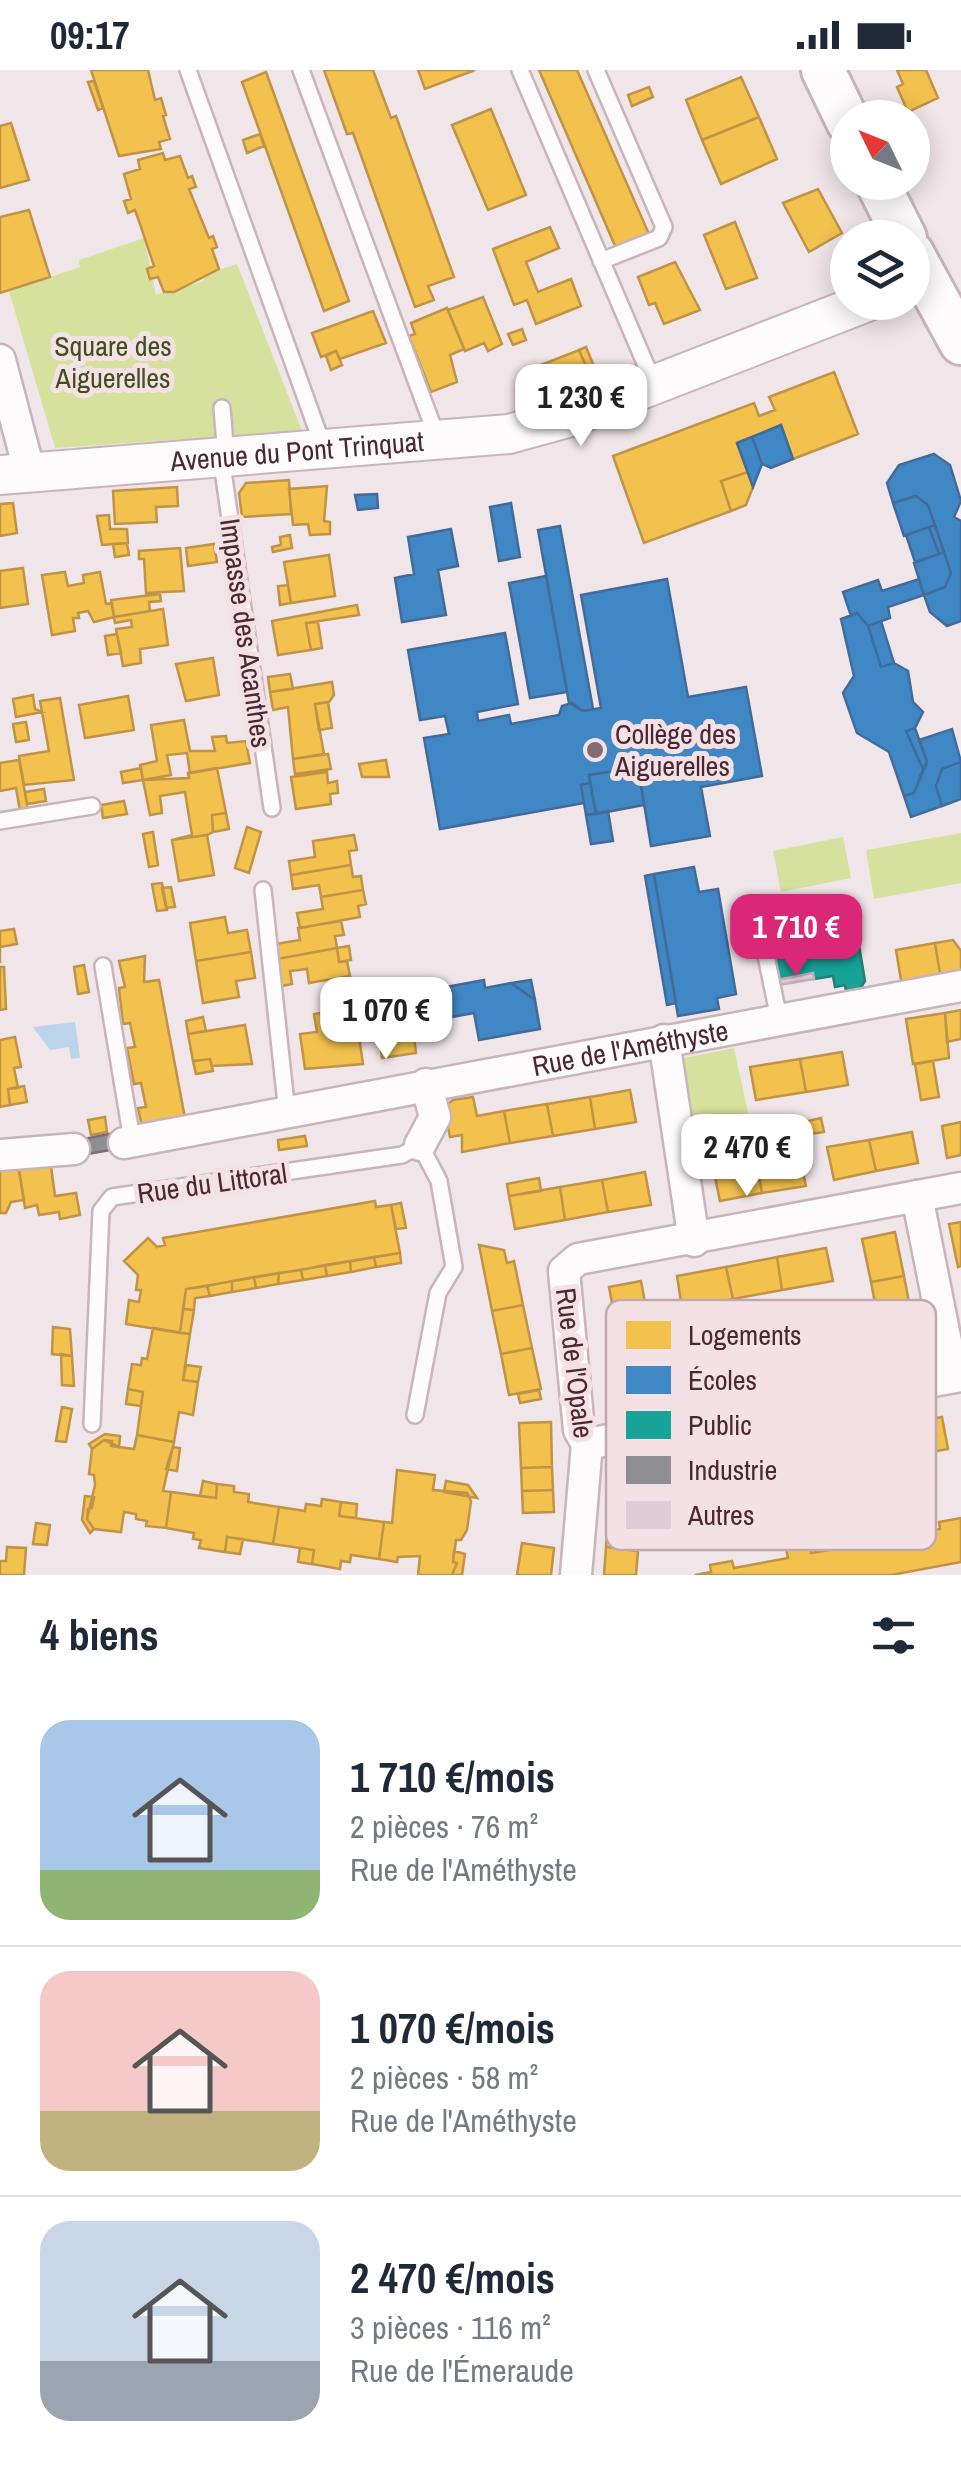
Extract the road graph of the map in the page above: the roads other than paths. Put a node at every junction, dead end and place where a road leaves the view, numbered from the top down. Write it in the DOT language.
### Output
graph roads {
  1 [pos="188,70"];
  2 [pos="300,70"];
  3 [pos="520,70"];
  4 [pos="596,70"];
  5 [pos="823,70"];
  6 [pos="837,100"];
  7 [pos="601,261"];
  8 [pos="930,280"];
  9 [pos="830,317"];
  10 [pos="961,342"];
  11 [pos="0,360"];
  12 [pos="654,384"];
  13 [pos="222,408"];
  14 [pos="438,440"];
  15 [pos="324,449"];
  16 [pos="224,456"];
  17 [pos="14,472"];
  18 [pos="92,806"];
  19 [pos="272,808"];
  20 [pos="0,821"];
  21 [pos="263,890"];
  22 [pos="804,907"];
  23 [pos="103,966"];
  24 [pos="961,986"];
  25 [pos="779,1020"];
  26 [pos="664,1040"];
  27 [pos="426,1084"];
  28 [pos="288,1113"];
  29 [pos="128,1142"];
  30 [pos="420,1146"];
  31 [pos="74,1149"];
  32 [pos="0,1155"];
  33 [pos="961,1188"];
  34 [pos="917,1196"];
  35 [pos="694,1241"];
  36 [pos="957,1377"];
  37 [pos="415,1415"];
  38 [pos="92,1424"];
  39 [pos="606,1441"];
  40 [pos="587,1444"];
  41 [pos="576,1575"];
  1 -- 15 [label="lane"];
  2 -- 14 [label="lane"];
  3 -- 7 [label="lane"];
  4 -- 7 [label="lane"];
  5 -- 6 [label="main road"];
  7 -- 12 [label="lane"];
  8 -- 10 [label="main road"];
  9 -- 12 [label="street, Avenue du Pont Trinquat"];
  11 -- 17 [label="street"];
  12 -- 14 [label="street, Avenue du Pont Trinquat"];
  13 -- 16 [label="lane, Impasse des Acanthes"];
  14 -- 15 [label="street, Avenue du Pont Trinquat"];
  15 -- 16 [label="street, Avenue du Pont Trinquat"];
  16 -- 17 [label="street, Avenue du Pont Trinquat"];
  16 -- 19 [label="lane, Impasse des Acanthes"];
  18 -- 20 [label="lane"];
  21 -- 28 [label="lane"];
  22 -- 25 [label="lane"];
  23 -- 29 [label="lane"];
  24 -- 25 [label="street, Rue de l'Améthyste"];
  25 -- 26 [label="street, Rue de l'Améthyste"];
  26 -- 27 [label="street, Rue de l'Améthyste"];
  26 -- 35 [label="street"];
  27 -- 28 [label="street, Rue de l'Améthyste"];
  27 -- 30 [label="street"];
  28 -- 29 [label="street, Rue de l'Améthyste"];
  30 -- 37 [label="lane"];
  30 -- 38 [label="lane, Rue du Littoral"];
  31 -- 32 [label="street"];
  33 -- 34 [label="street"];
  34 -- 35 [label="street"];
  34 -- 36 [label="street"];
  35 -- 40 [label="street, Rue de l'Opale"];
  39 -- 40 [label="street"];
  40 -- 41 [label="street, Rue de l'Opale"];
}
